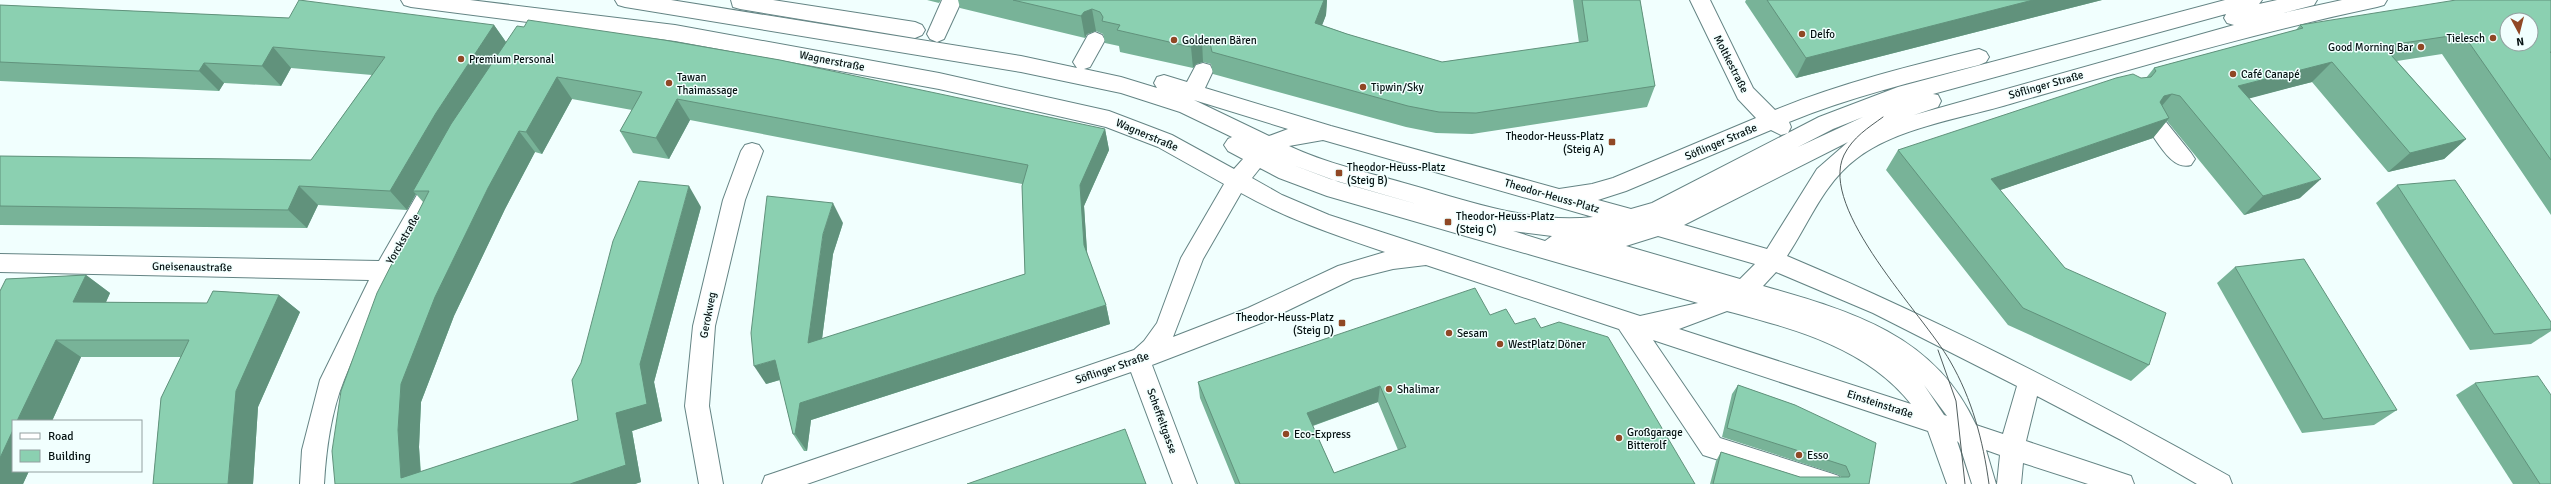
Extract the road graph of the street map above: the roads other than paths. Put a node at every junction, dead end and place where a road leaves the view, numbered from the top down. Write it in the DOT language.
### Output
graph roads {
  1 [pos="411,0"];
  2 [pos="625,0"];
  3 [pos="726,0"];
  4 [pos="952,0"];
  5 [pos="1700,0"];
  6 [pos="2197,0"];
  7 [pos="2252,0"];
  8 [pos="2307,0"];
  9 [pos="2377,0"];
  10 [pos="538,7"];
  11 [pos="528,34"];
  12 [pos="937,34"];
  13 [pos="1095,40"];
  14 [pos="1083,62"];
  15 [pos="2109,68"];
  16 [pos="1203,71"];
  17 [pos="2123,85"];
  18 [pos="1192,92"];
  19 [pos="1883,117"];
  20 [pos="1772,120"];
  21 [pos="2155,123"];
  22 [pos="1331,134"];
  23 [pos="1801,146"];
  24 [pos="1860,146"];
  25 [pos="752,151"];
  26 [pos="1263,151"];
  27 [pos="2184,159"];
  28 [pos="445,165"];
  29 [pos="1238,182"];
  30 [pos="1812,192"];
  31 [pos="1547,194"];
  32 [pos="1632,219"];
  33 [pos="1661,227"];
  34 [pos="1503,229"];
  35 [pos="1587,245"];
  36 [pos="1772,260"];
  37 [pos="1448,261"];
  38 [pos="0,263"];
  39 [pos="384,271"];
  40 [pos="1734,296"];
  41 [pos="1632,322"];
  42 [pos="1138,359"];
  43 [pos="2030,381"];
  44 [pos="1937,423"];
  45 [pos="1967,433"];
  46 [pos="2012,448"];
  47 [pos="312,484"];
  48 [pos="711,484"];
  49 [pos="774,484"];
  50 [pos="1185,484"];
  51 [pos="1830,484"];
  52 [pos="1959,484"];
  53 [pos="1984,484"];
  54 [pos="2009,484"];
  55 [pos="2122,484"];
  56 [pos="2220,484"];
  1 -- 10 [label="street, Wagnerstraße"];
  2 -- 26 [label="street"];
  3 -- 12 [label="street"];
  4 -- 12 [label="street"];
  5 -- 20 [label="street, Moltkestraße"];
  6 -- 20 [label="street, Söflinger Straße"];
  7 -- 23 [label="street"];
  8 -- 19 [label="street"];
  9 -- 15 [label="street, Söflinger Straße"];
  10 -- 11 [label="street"];
  10 -- 26 [label="street"];
  10 -- 29 [label="street, Wagnerstraße"];
  12 -- 14 [label="street"];
  13 -- 14 [label="street"];
  14 -- 18 [label="street"];
  15 -- 17 [label="street"];
  15 -- 24 [label="street, Söflinger Straße"];
  16 -- 18 [label="street"];
  18 -- 22 [label="street"];
  19 -- 23 [label="street"];
  19 -- 24 [label="street"];
  20 -- 23 [label="street, Moltkestraße"];
  20 -- 31 [label="street, Söflinger Straße"];
  21 -- 27 [label="street"];
  22 -- 26 [label="street"];
  22 -- 31 [label="street, Theodor-Heuss-Platz"];
  23 -- 30 [label="street"];
  23 -- 32 [label="street"];
  23 -- 33 [label="street"];
  24 -- 30 [label="street, Söflinger Straße"];
  25 -- 48 [label="street, Gerokweg"];
  26 -- 29 [label="street"];
  26 -- 34 [label="street"];
  28 -- 39 [label="street, Yorckstraße"];
  29 -- 37 [label="street"];
  29 -- 42 [label="street"];
  30 -- 36 [label="street, Söflinger Straße"];
  31 -- 32 [label="street, Theodor-Heuss-Platz"];
  32 -- 33 [label="street, Theodor-Heuss-Platz"];
  32 -- 34 [label="street"];
  33 -- 35 [label="street"];
  33 -- 36 [label="street, Theodor-Heuss-Platz"];
  34 -- 35 [label="street"];
  34 -- 40 [label="street"];
  35 -- 40 [label="street"];
  36 -- 40 [label="street, Söflinger Straße"];
  36 -- 43 [label="street"];
  37 -- 41 [label="street"];
  37 -- 42 [label="street, Söflinger Straße"];
  38 -- 39 [label="street, Gneisenaustraße"];
  39 -- 47 [label="street, Yorckstraße"];
  40 -- 41 [label="street"];
  40 -- 44 [label="street"];
  40 -- 45 [label="street"];
  41 -- 44 [label="street, Einsteinstraße"];
  41 -- 51 [label="street"];
  42 -- 49 [label="street, Söflinger Straße"];
  42 -- 50 [label="street, Scheffeltgasse"];
  43 -- 46 [label="street"];
  43 -- 56 [label="street"];
  44 -- 45 [label="street, Einsteinstraße"];
  44 -- 52 [label="street"];
  45 -- 46 [label="street, Einsteinstraße"];
  45 -- 53 [label="street"];
  46 -- 54 [label="street"];
  46 -- 55 [label="street, Einsteinstraße"];
}
